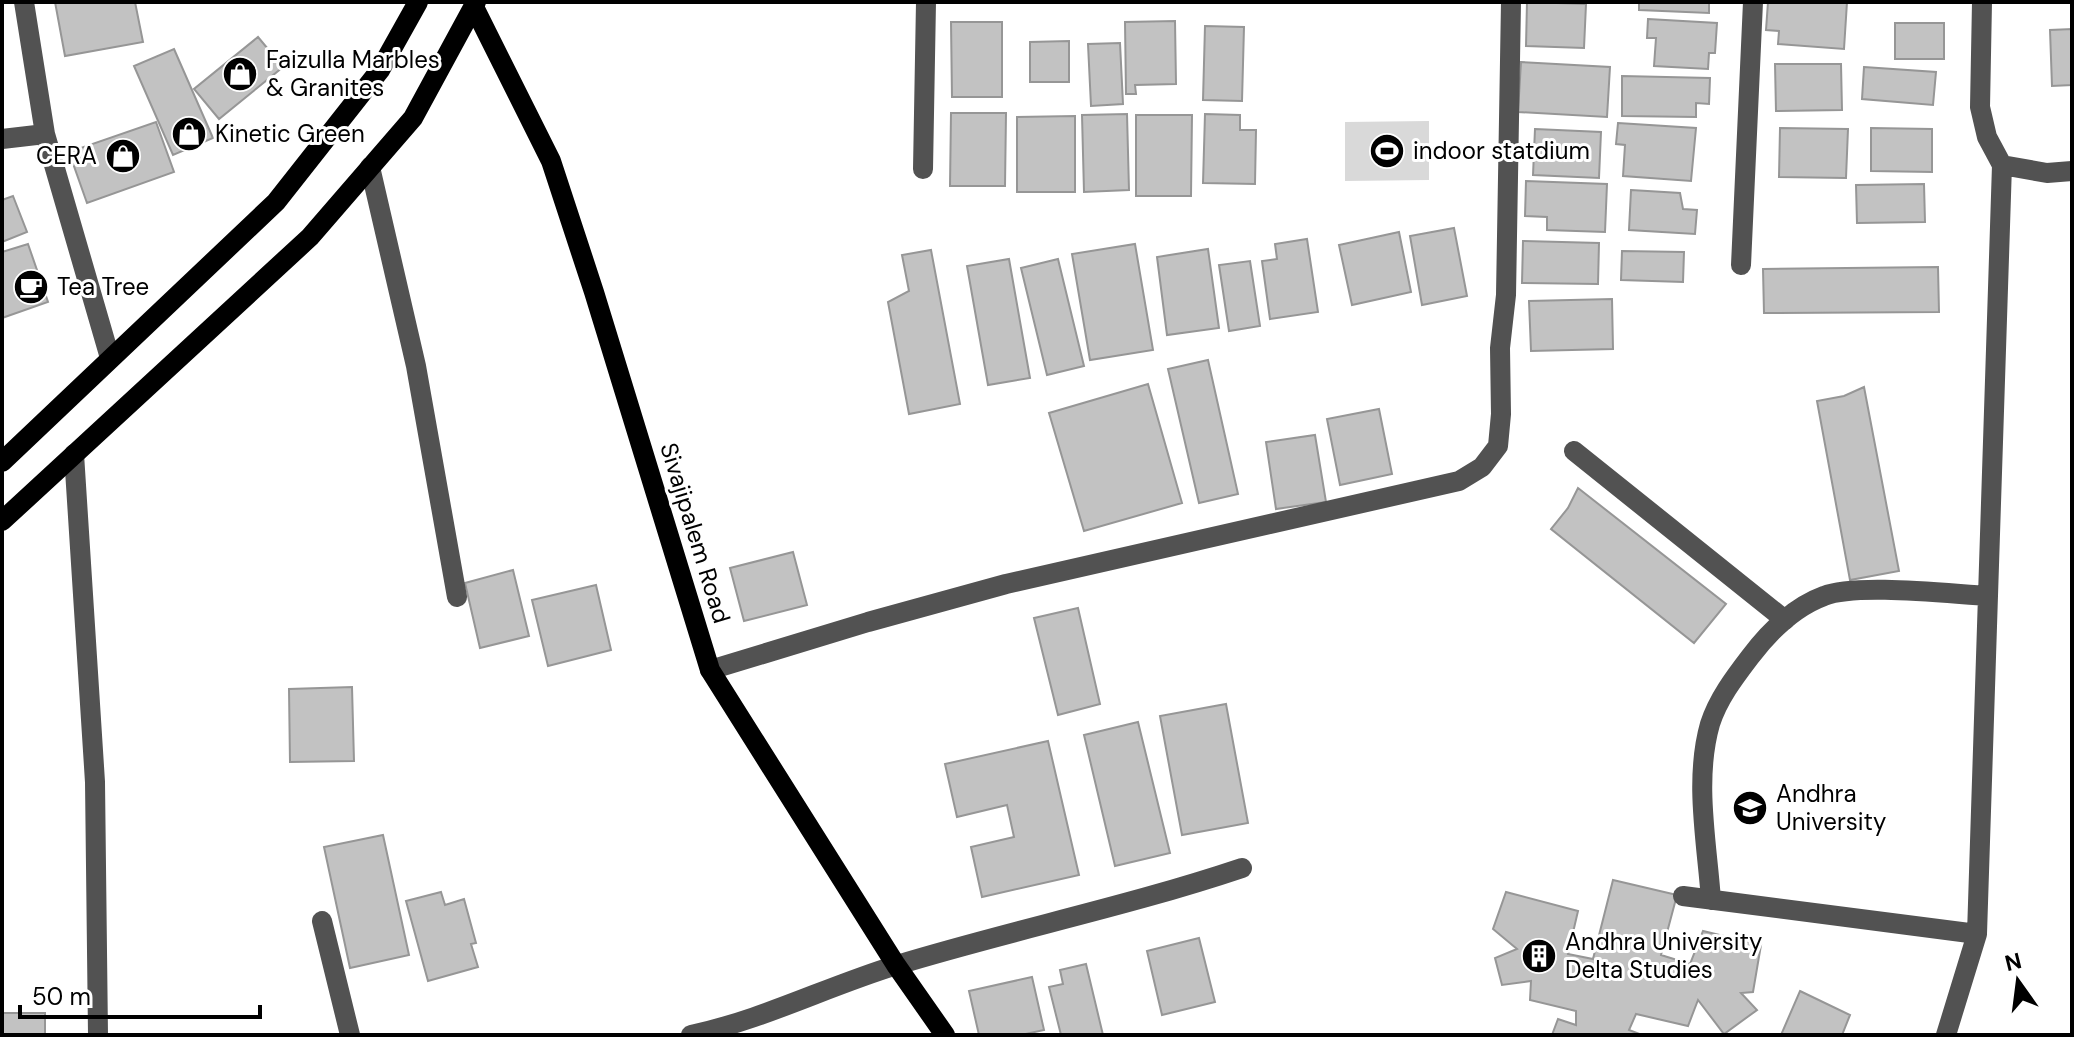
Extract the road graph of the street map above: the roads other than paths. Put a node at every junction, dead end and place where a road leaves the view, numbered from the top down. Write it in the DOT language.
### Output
graph roads {
  1 [pos="24,2"];
  2 [pos="418,2"];
  3 [pos="926,2"];
  4 [pos="1511,2"];
  5 [pos="1753,2"];
  6 [pos="1986,3"];
  7 [pos="475,4"];
  8 [pos="45,134"];
  9 [pos="2,139"];
  10 [pos="2002,165"];
  11 [pos="370,167"];
  12 [pos="923,169"];
  13 [pos="2072,171"];
  14 [pos="1741,265"];
  15 [pos="110,358"];
  16 [pos="1574,451"];
  17 [pos="74,454"];
  18 [pos="2,462"];
  19 [pos="2,521"];
  20 [pos="1988,596"];
  21 [pos="457,597"];
  22 [pos="1785,620"];
  23 [pos="710,670"];
  24 [pos="1242,868"];
  25 [pos="1683,896"];
  26 [pos="1711,900"];
  27 [pos="322,921"];
  28 [pos="1977,934"];
  29 [pos="896,965"];
  30 [pos="723,1032"];
  31 [pos="98,1035"];
  32 [pos="350,1035"];
  33 [pos="691,1035"];
  34 [pos="945,1035"];
  35 [pos="1946,1035"];
  1 -- 8 [label="street"];
  2 -- 15 [label="main road"];
  3 -- 12 [label="street"];
  4 -- 23 [label="street"];
  5 -- 14 [label="street"];
  6 -- 10 [label="street"];
  7 -- 11 [label="main road"];
  7 -- 23 [label="main road, Sivajipalem Road"];
  8 -- 9 [label="street"];
  8 -- 15 [label="street"];
  10 -- 13 [label="street"];
  10 -- 20 [label="street"];
  11 -- 17 [label="main road"];
  11 -- 21 [label="street"];
  15 -- 18 [label="main road"];
  16 -- 22 [label="street"];
  17 -- 19 [label="main road"];
  17 -- 31 [label="street"];
  20 -- 22 [label="street"];
  20 -- 28 [label="street"];
  22 -- 26 [label="street"];
  23 -- 29 [label="main road, Sivajipalem Road"];
  24 -- 29 [label="street"];
  25 -- 26 [label="street"];
  26 -- 28 [label="street"];
  27 -- 32 [label="street"];
  28 -- 35 [label="street"];
  29 -- 30 [label="street"];
  29 -- 34 [label="main road, Sivajipalem Road"];
  30 -- 33 [label="street"];
}
